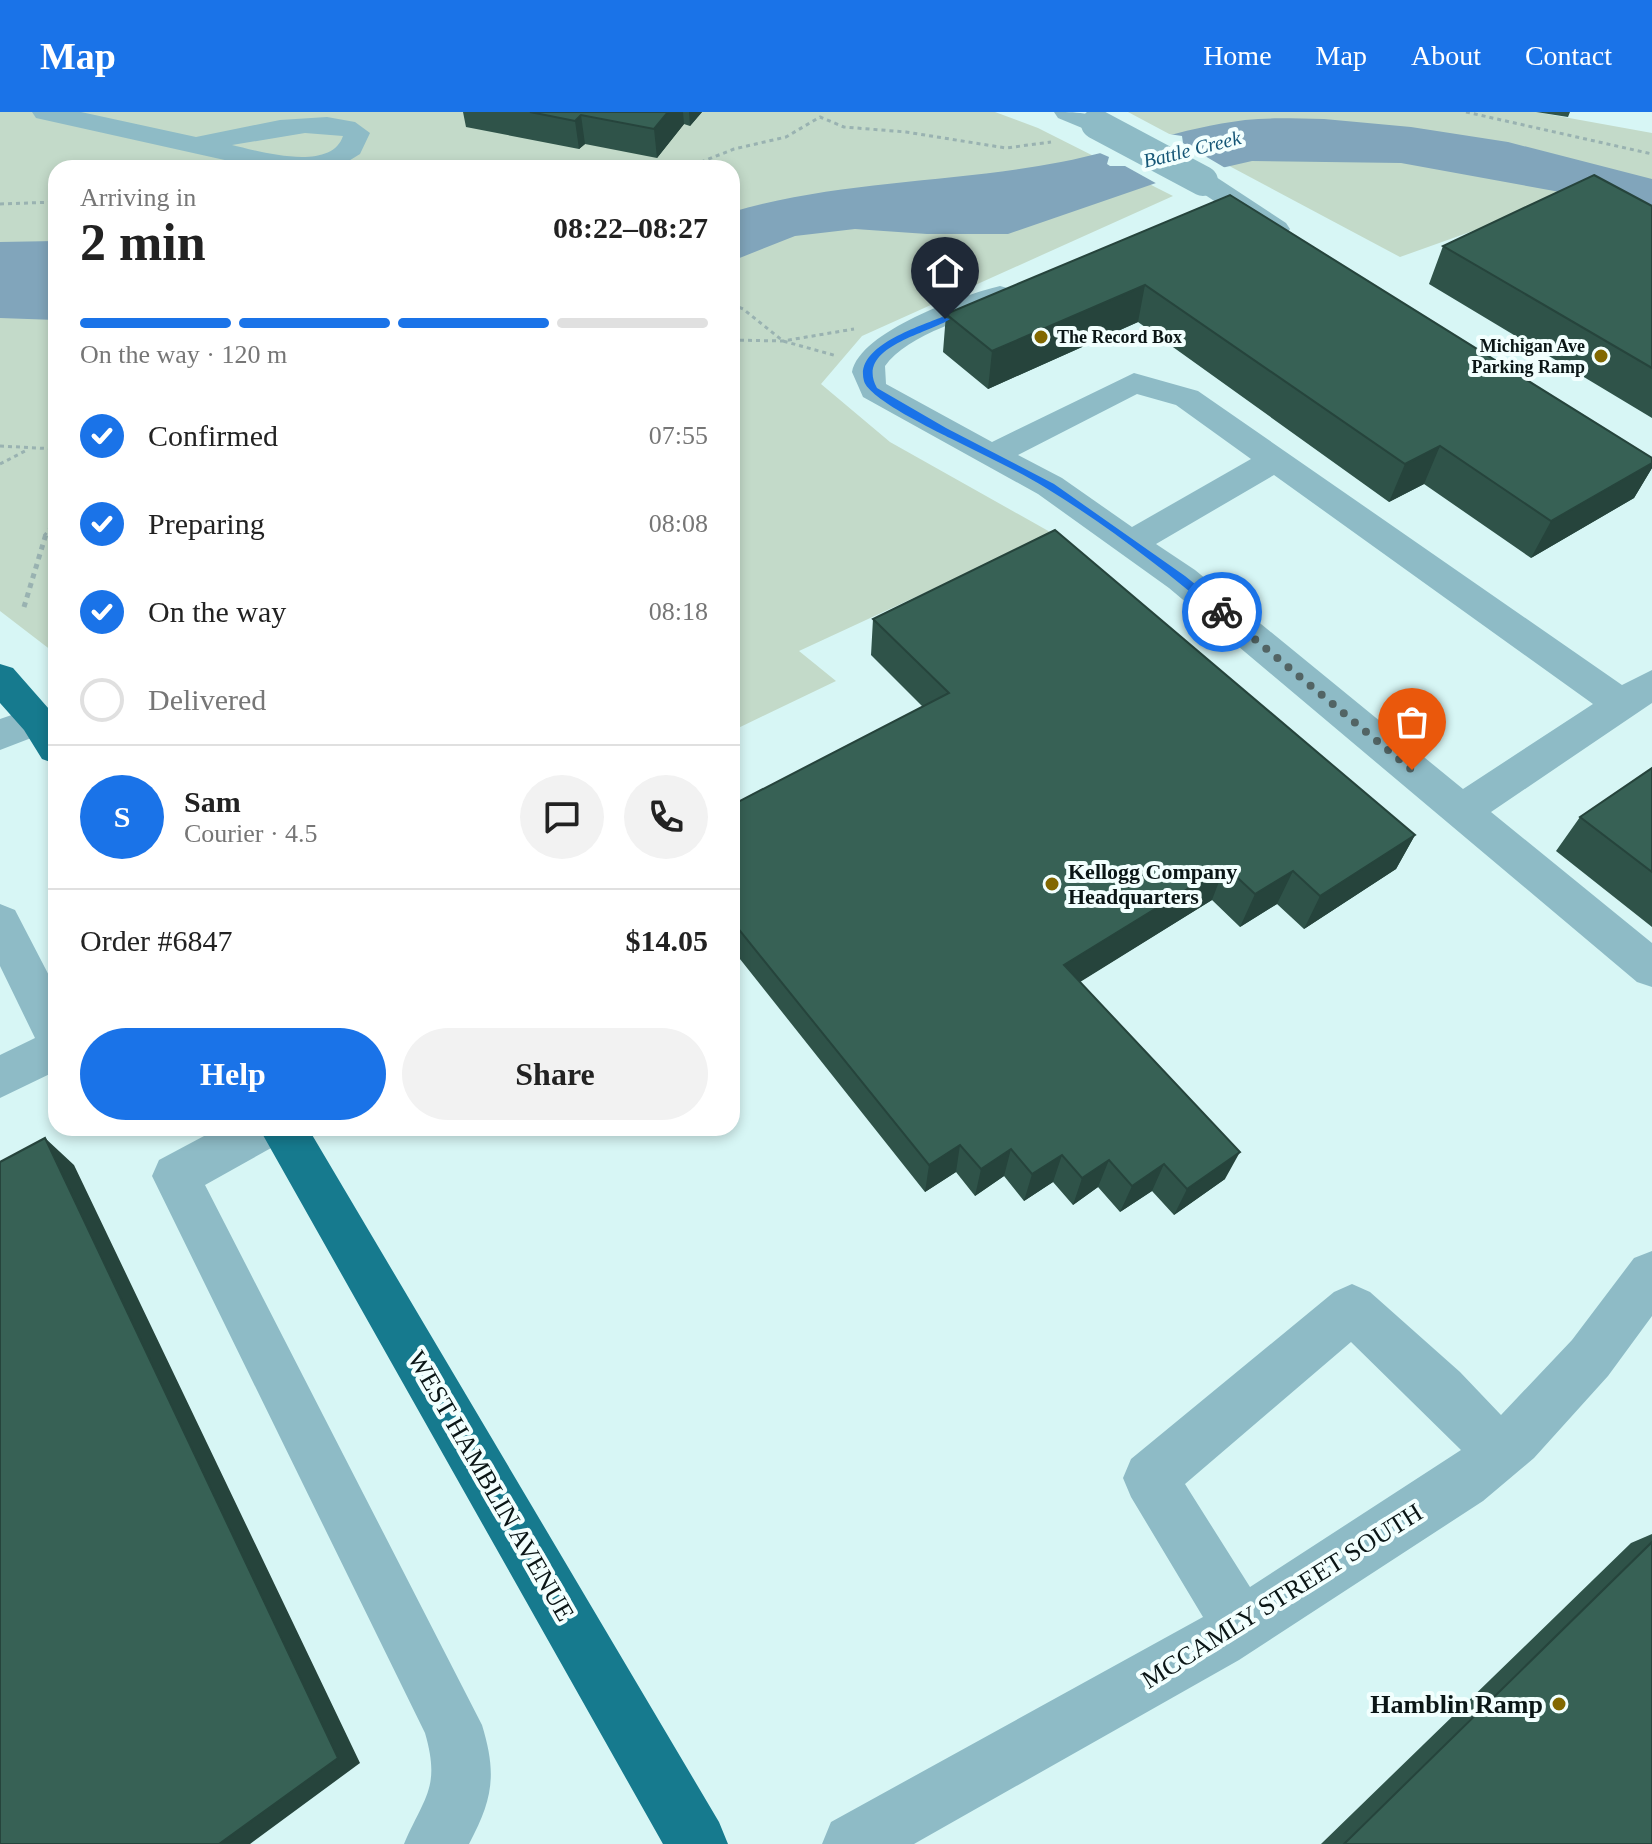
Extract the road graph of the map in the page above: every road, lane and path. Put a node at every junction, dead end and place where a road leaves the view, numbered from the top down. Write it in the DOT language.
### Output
graph roads {
  1 [pos="45,112"];
  2 [pos="1067,112"];
  3 [pos="1466,112"];
  4 [pos="820,115"];
  5 [pos="1060,141"];
  6 [pos="195,145"];
  7 [pos="1652,154"];
  8 [pos="266,160"];
  9 [pos="326,160"];
  10 [pos="706,160"];
  11 [pos="48,202"];
  12 [pos="0,204"];
  13 [pos="1300,243"];
  14 [pos="1031,282"];
  15 [pos="740,308"];
  16 [pos="861,328"];
  17 [pos="740,340"];
  18 [pos="783,341"];
  19 [pos="869,365"];
  20 [pos="0,446"];
  21 [pos="29,449"];
  22 [pos="48,449"];
  23 [pos="992,455"];
  24 [pos="1275,460"];
  25 [pos="0,464"];
  26 [pos="48,529"];
  27 [pos="1131,543"];
  28 [pos="24,607"];
  29 [pos="0,678"];
  30 [pos="1636,694"];
  31 [pos="47,734"];
  32 [pos="0,735"];
  33 [pos="1461,811"];
  34 [pos="0,922"];
  35 [pos="1652,969"];
  36 [pos="48,1018"];
  37 [pos="48,1053"];
  38 [pos="0,1078"];
  39 [pos="248,1136"];
  40 [pos="288,1136"];
  41 [pos="1652,1275"];
  42 [pos="1500,1452"];
  43 [pos="1241,1626"];
  44 [pos="435,1844"];
  45 [pos="697,1844"];
  46 [pos="853,1844"];
  1 -- 6 [label="street"];
  2 -- 13 [label="street, bridge"];
  3 -- 7 [label="path"];
  4 -- 5 [label="path"];
  4 -- 10 [label="path"];
  6 -- 8 [label="street"];
  6 -- 9 [label="street"];
  11 -- 12 [label="path"];
  14 -- 19 [label="street"];
  15 -- 18 [label="path"];
  16 -- 18 [label="path"];
  17 -- 18 [label="path"];
  18 -- 19 [label="path"];
  19 -- 23 [label="street"];
  20 -- 21 [label="path"];
  21 -- 22 [label="path"];
  21 -- 25 [label="path"];
  23 -- 24 [label="street"];
  23 -- 27 [label="street"];
  24 -- 27 [label="street"];
  24 -- 30 [label="street"];
  26 -- 28 [label="path"];
  27 -- 33 [label="street"];
  29 -- 31 [label="highway"];
  30 -- 33 [label="street"];
  31 -- 32 [label="street"];
  33 -- 35 [label="street"];
  34 -- 36 [label="street"];
  37 -- 38 [label="street"];
  39 -- 44 [label="street"];
  40 -- 45 [label="highway, WEST HAMBLIN AVENUE"];
  41 -- 42 [label="street, MCCAMLY STREET SOUTH"];
  42 -- 43 [label="street, MCCAMLY STREET SOUTH"];
  42 -- 43 [label="street"];
  43 -- 46 [label="street, MCCAMLY STREET SOUTH"];
}
